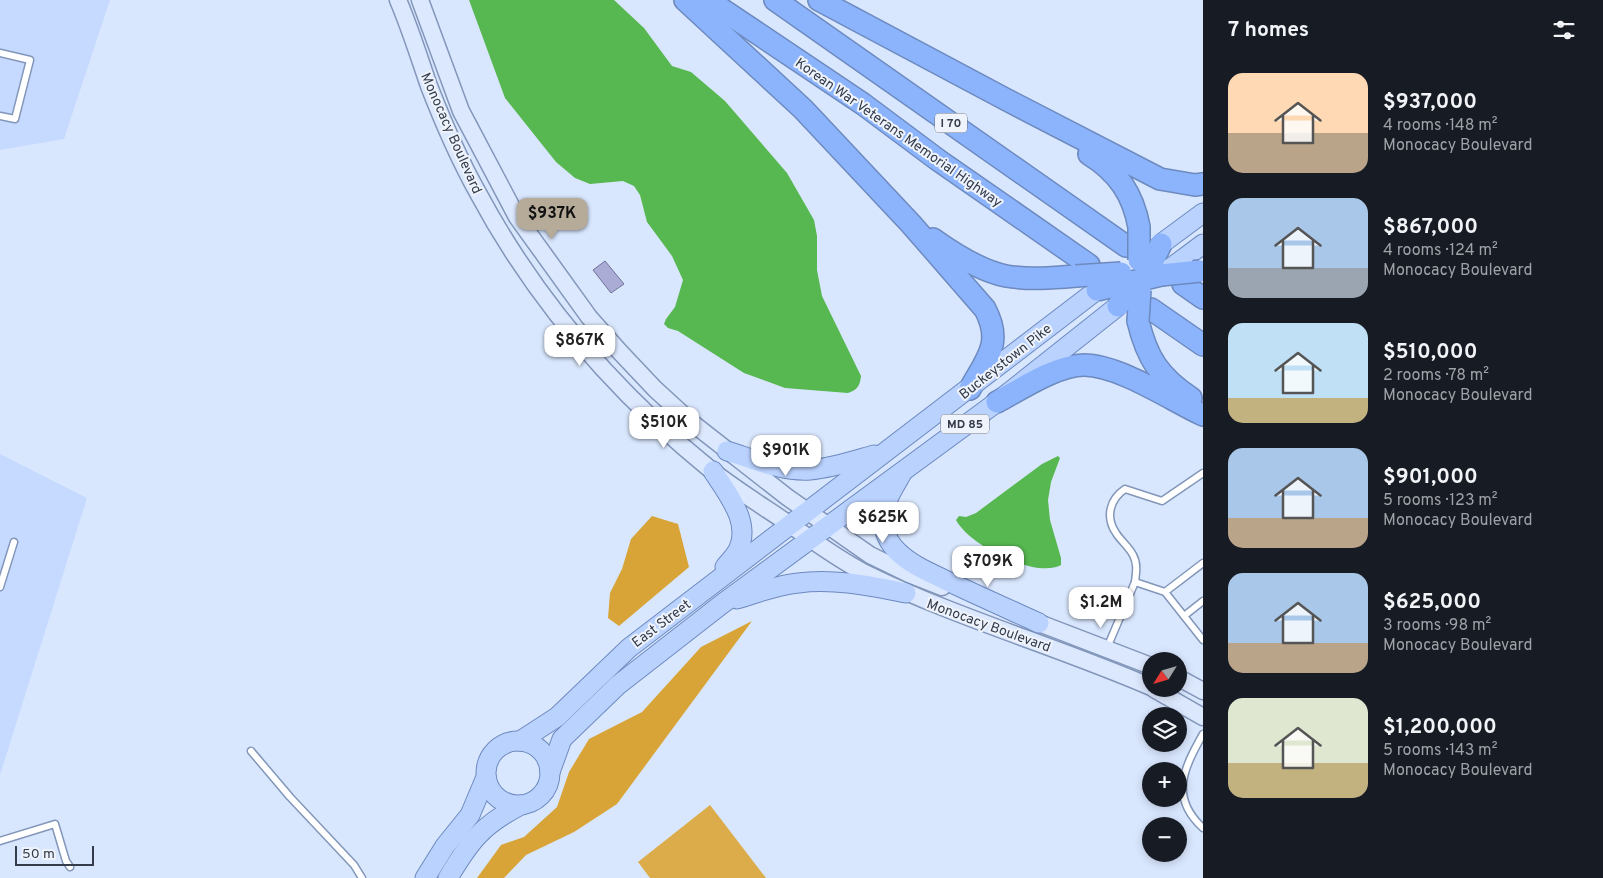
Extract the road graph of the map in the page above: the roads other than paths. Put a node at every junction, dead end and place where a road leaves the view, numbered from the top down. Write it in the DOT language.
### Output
graph roads {
  1 [pos="398,0"];
  2 [pos="420,0"];
  3 [pos="684,0"];
  4 [pos="708,0"];
  5 [pos="775,0"];
  6 [pos="819,0"];
  7 [pos="0,53"];
  8 [pos="1006,100"];
  9 [pos="0,116"];
  10 [pos="1203,184"];
  11 [pos="1203,213"];
  12 [pos="911,224"];
  13 [pos="1161,244"];
  14 [pos="1203,244"];
  15 [pos="1195,267"];
  16 [pos="1083,270"];
  17 [pos="1139,271"];
  18 [pos="1183,284"];
  19 [pos="1097,290"];
  20 [pos="1203,298"];
  21 [pos="1118,306"];
  22 [pos="1145,315"];
  23 [pos="1203,345"];
  24 [pos="970,388"];
  25 [pos="997,402"];
  26 [pos="1203,406"];
  27 [pos="1203,415"];
  28 [pos="887,451"];
  29 [pos="727,452"];
  30 [pos="906,467"];
  31 [pos="712,471"];
  32 [pos="1203,473"];
  33 [pos="808,511"];
  34 [pos="790,524"];
  35 [pos="828,526"];
  36 [pos="810,539"];
  37 [pos="14,542"];
  38 [pos="1203,563"];
  39 [pos="1135,582"];
  40 [pos="710,586"];
  41 [pos="0,587"];
  42 [pos="906,592"];
  43 [pos="1165,592"];
  44 [pos="1203,601"];
  45 [pos="722,604"];
  46 [pos="1184,616"];
  47 [pos="1039,623"];
  48 [pos="1203,640"];
  49 [pos="1107,648"];
  50 [pos="1142,662"];
  51 [pos="1142,683"];
  52 [pos="1188,683"];
  53 [pos="1203,691"];
  54 [pos="1170,698"];
  55 [pos="1203,717"];
  56 [pos="1203,734"];
  57 [pos="520,741"];
  58 [pos="251,751"];
  59 [pos="550,772"];
  60 [pos="486,777"];
  61 [pos="521,805"];
  62 [pos="1203,828"];
  63 [pos="0,841"];
  64 [pos="70,867"];
  65 [pos="362,878"];
  66 [pos="425,878"];
  67 [pos="448,878"];
  1 -- 31 [label="main road, Monocacy Boulevard"];
  2 -- 29 [label="main road, Monocacy Boulevard"];
  3 -- 12 [label="highway"];
  4 -- 16 [label="highway, Korean War Veterans Memorial Highway / I 70"];
  5 -- 17 [label="highway, I 70"];
  6 -- 8 [label="highway"];
  7 -- 9 [label="lane"];
  8 -- 10 [label="highway"];
  8 -- 17 [label="highway, bridge"];
  11 -- 13 [label="main road"];
  12 -- 16 [label="highway"];
  12 -- 24 [label="highway"];
  13 -- 17 [label="highway, bridge"];
  14 -- 15 [label="main road"];
  15 -- 17 [label="highway, bridge"];
  16 -- 17 [label="highway, bridge"];
  17 -- 19 [label="highway, bridge"];
  17 -- 21 [label="highway, bridge"];
  17 -- 22 [label="highway, bridge"];
  18 -- 20 [label="highway"];
  19 -- 24 [label="main road, Buckeystown Pike / MD 85"];
  21 -- 25 [label="main road, Buckeystown Pike / MD 85"];
  22 -- 23 [label="highway"];
  22 -- 26 [label="highway"];
  24 -- 28 [label="main road, Buckeystown Pike / MD 85"];
  25 -- 27 [label="highway"];
  25 -- 30 [label="main road, Buckeystown Pike / MD 85"];
  28 -- 29 [label="main road"];
  28 -- 33 [label="main road, Buckeystown Pike / MD 85"];
  29 -- 33 [label="main road, Monocacy Boulevard"];
  30 -- 35 [label="main road, Buckeystown Pike / MD 85"];
  30 -- 47 [label="main road"];
  31 -- 34 [label="main road, Monocacy Boulevard"];
  31 -- 40 [label="main road"];
  32 -- 39 [label="lane"];
  33 -- 34 [label="main road, East Street / MD 85"];
  33 -- 35 [label="main road, Monocacy Boulevard"];
  34 -- 36 [label="main road, Monocacy Boulevard"];
  34 -- 40 [label="main road, East Street"];
  35 -- 36 [label="main road, Buckeystown Pike / MD 85"];
  35 -- 47 [label="main road, Monocacy Boulevard"];
  36 -- 42 [label="main road, Monocacy Boulevard"];
  36 -- 45 [label="main road, East Street"];
  37 -- 41 [label="lane"];
  38 -- 43 [label="lane"];
  39 -- 43 [label="lane"];
  39 -- 49 [label="lane"];
  40 -- 57 [label="main road, East Street"];
  42 -- 45 [label="main road"];
  42 -- 51 [label="main road, Monocacy Boulevard"];
  43 -- 46 [label="lane"];
  44 -- 46 [label="lane"];
  45 -- 59 [label="main road, East Street"];
  46 -- 48 [label="lane"];
  47 -- 49 [label="main road, Monocacy Boulevard"];
  49 -- 50 [label="main road, Monocacy Boulevard"];
  52 -- 53 [label="main road"];
  54 -- 55 [label="main road, Monocacy Boulevard"];
  56 -- 62 [label="lane"];
  57 -- 59 [label="main road"];
  57 -- 60 [label="main road"];
  58 -- 65 [label="lane"];
  59 -- 61 [label="main road"];
  60 -- 61 [label="main road"];
  60 -- 66 [label="main road"];
  61 -- 67 [label="main road"];
  63 -- 64 [label="lane"];
}
